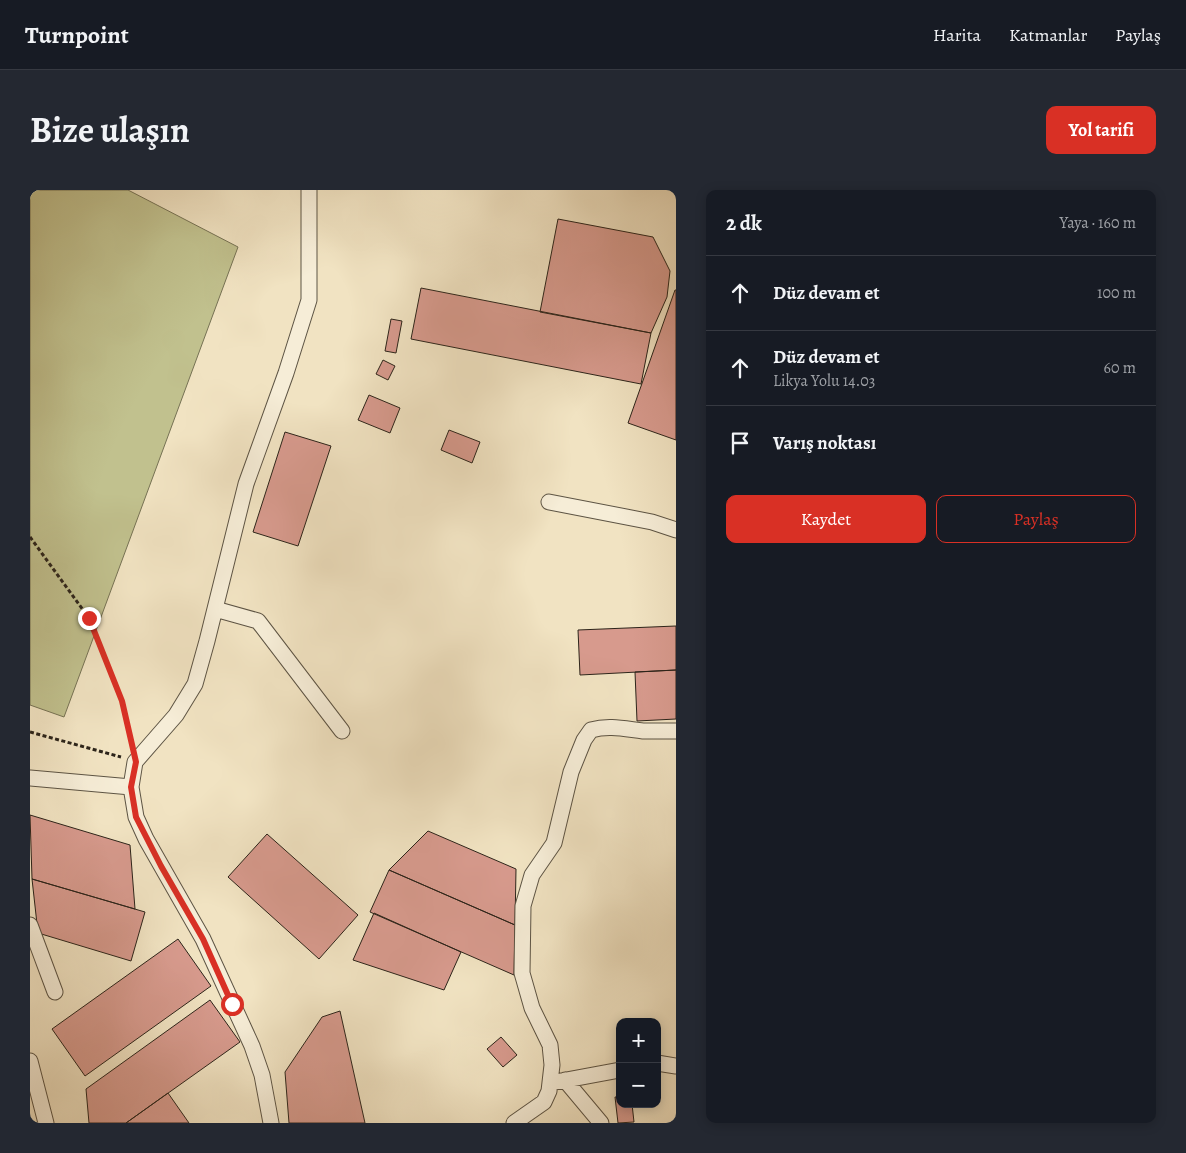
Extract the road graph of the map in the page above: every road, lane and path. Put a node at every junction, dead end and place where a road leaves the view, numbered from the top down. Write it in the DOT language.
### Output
graph roads {
  1 [pos="308,190"];
  2 [pos="549,502"];
  3 [pos="676,530"];
  4 [pos="30,537"];
  5 [pos="216,609"];
  6 [pos="676,730"];
  7 [pos="342,731"];
  8 [pos="30,732"];
  9 [pos="136,762"];
  10 [pos="30,778"];
  11 [pos="131,787"];
  12 [pos="30,925"];
  13 [pos="54,992"];
  14 [pos="30,1060"];
  15 [pos="661,1064"];
  16 [pos="676,1066"];
  17 [pos="616,1071"];
  18 [pos="566,1080"];
  19 [pos="550,1083"];
  20 [pos="46,1123"];
  21 [pos="271,1123"];
  22 [pos="514,1123"];
  23 [pos="601,1123"];
  1 -- 5 [label="street"];
  2 -- 3 [label="street"];
  4 -- 9 [label="path"];
  5 -- 7 [label="street"];
  5 -- 9 [label="street"];
  6 -- 19 [label="street"];
  8 -- 9 [label="path"];
  9 -- 11 [label="street"];
  10 -- 11 [label="street"];
  11 -- 21 [label="street"];
  12 -- 13 [label="street"];
  14 -- 20 [label="street"];
  15 -- 16 [label="street"];
  17 -- 18 [label="street"];
  18 -- 19 [label="street"];
  18 -- 23 [label="street"];
  19 -- 22 [label="street"];
}
